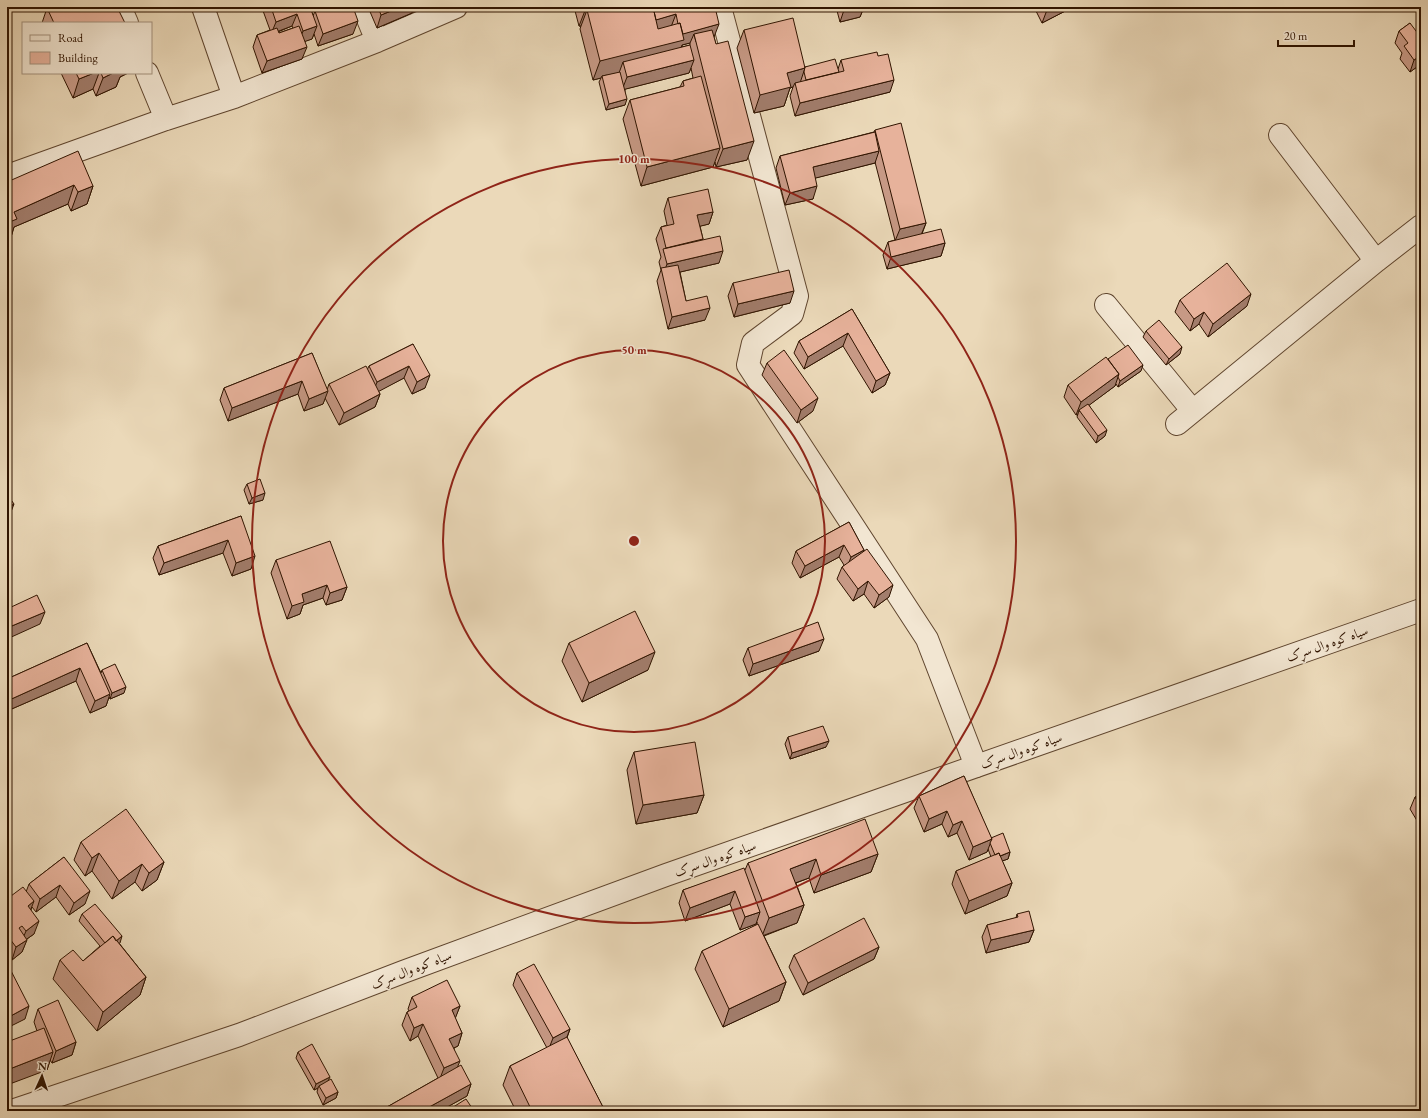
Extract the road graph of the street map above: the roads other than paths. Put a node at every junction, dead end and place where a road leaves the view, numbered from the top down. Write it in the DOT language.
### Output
graph roads {
  1 [pos="120,7"];
  2 [pos="203,7"];
  3 [pos="363,7"];
  4 [pos="456,7"];
  5 [pos="720,7"];
  6 [pos="127,22"];
  7 [pos="377,41"];
  8 [pos="147,74"];
  9 [pos="234,97"];
  10 [pos="166,119"];
  11 [pos="1280,135"];
  12 [pos="7,176"];
  13 [pos="1421,226"];
  14 [pos="1376,261"];
  15 [pos="1106,305"];
  16 [pos="1421,610"];
  17 [pos="976,766"];
  18 [pos="12,1111"];
  1 -- 6 [label="street"];
  2 -- 9 [label="street"];
  3 -- 7 [label="street"];
  4 -- 7 [label="street"];
  5 -- 17 [label="street"];
  7 -- 9 [label="street"];
  8 -- 10 [label="street"];
  9 -- 10 [label="street"];
  10 -- 12 [label="street"];
  11 -- 14 [label="street"];
  13 -- 14 [label="street"];
  14 -- 15 [label="street"];
  16 -- 17 [label="street, سیاه کوه وال سړک"];
  17 -- 18 [label="street, سیاه کوه وال سړک"];
}
